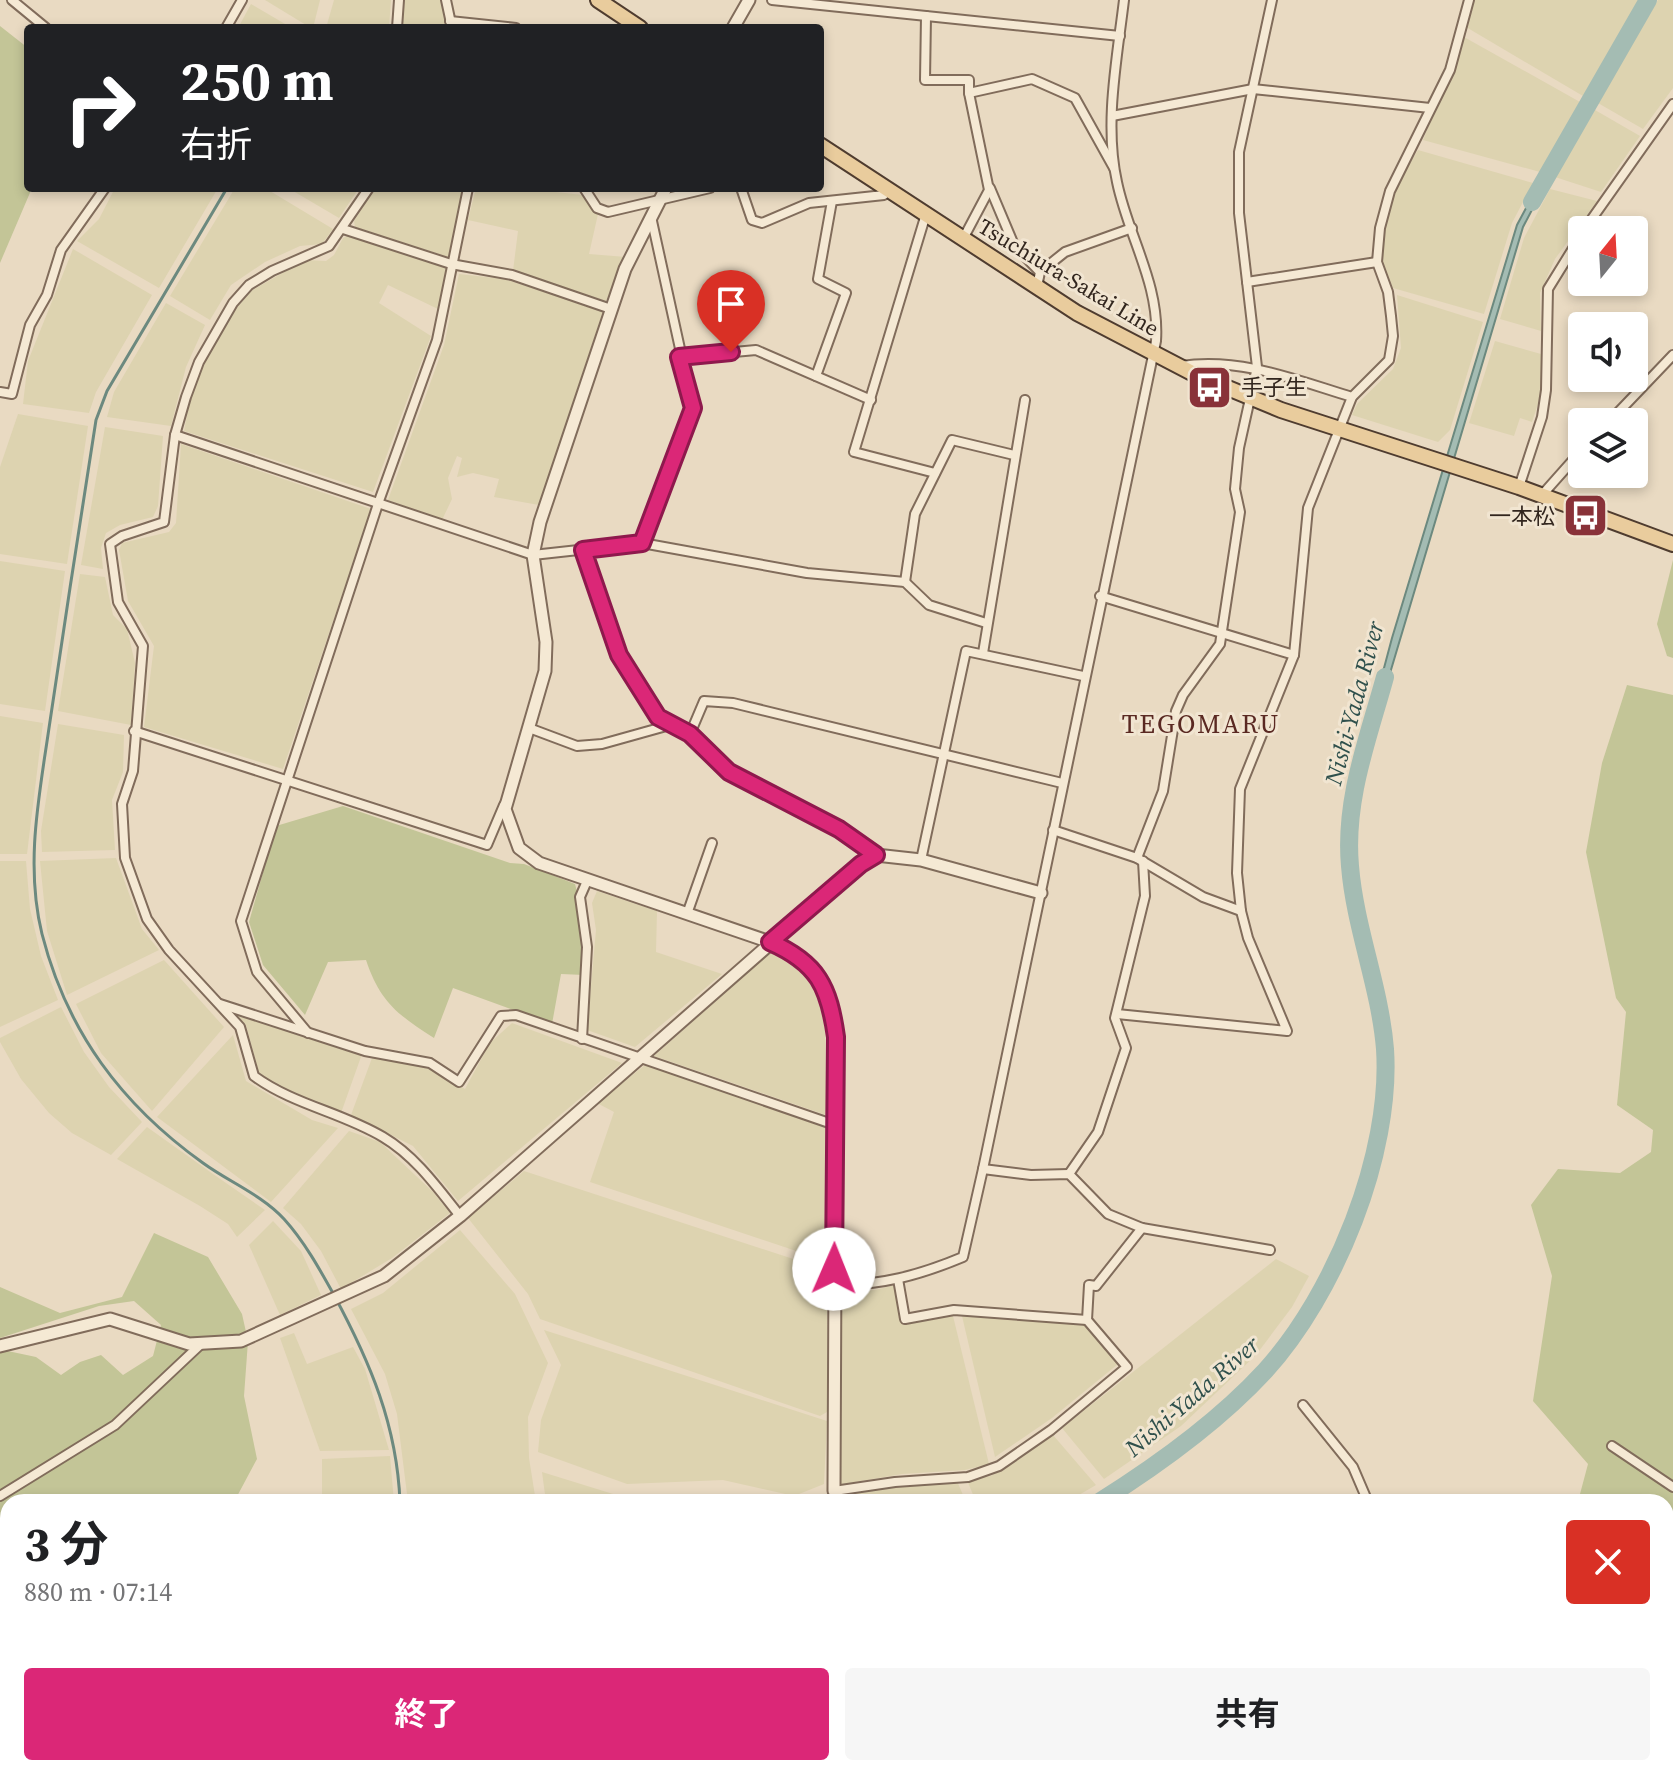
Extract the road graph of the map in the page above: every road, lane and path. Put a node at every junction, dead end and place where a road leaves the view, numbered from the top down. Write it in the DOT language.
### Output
graph roads {
  1 [pos="12,0"];
  2 [pos="242,0"];
  3 [pos="399,0"];
  4 [pos="446,0"];
  5 [pos="598,0"];
  6 [pos="749,0"];
  7 [pos="772,0"];
  8 [pos="1124,0"];
  9 [pos="1272,0"];
  10 [pos="1469,0"];
  11 [pos="926,16"];
  12 [pos="41,24"];
  13 [pos="228,24"];
  14 [pos="397,24"];
  15 [pos="451,24"];
  16 [pos="634,24"];
  17 [pos="735,24"];
  18 [pos="1120,36"];
  19 [pos="1253,89"];
  20 [pos="969,93"];
  21 [pos="1673,104"];
  22 [pos="1430,108"];
  23 [pos="1112,116"];
  24 [pos="824,148"];
  25 [pos="1114,169"];
  26 [pos="989,184"];
  27 [pos="888,189"];
  28 [pos="102,192"];
  29 [pos="366,192"];
  30 [pos="467,192"];
  31 [pos="587,192"];
  32 [pos="665,192"];
  33 [pos="695,192"];
  34 [pos="742,192"];
  35 [pos="662,201"];
  36 [pos="832,201"];
  37 [pos="926,214"];
  38 [pos="1594,216"];
  39 [pos="652,221"];
  40 [pos="1132,228"];
  41 [pos="343,229"];
  42 [pos="963,239"];
  43 [pos="1568,256"];
  44 [pos="1377,262"];
  45 [pos="451,264"];
  46 [pos="1040,272"];
  47 [pos="1247,282"];
  48 [pos="1036,287"];
  49 [pos="611,309"];
  50 [pos="1154,355"];
  51 [pos="1673,355"];
  52 [pos="679,357"];
  53 [pos="1179,366"];
  54 [pos="1257,367"];
  55 [pos="816,376"];
  56 [pos="0,392"];
  57 [pos="1352,397"];
  58 [pos="871,400"];
  59 [pos="1025,400"];
  60 [pos="1252,400"];
  61 [pos="1622,408"];
  62 [pos="1339,429"];
  63 [pos="175,435"];
  64 [pos="1014,455"];
  65 [pos="1568,466"];
  66 [pos="935,473"];
  67 [pos="1519,487"];
  68 [pos="1542,495"];
  69 [pos="379,501"];
  70 [pos="642,543"];
  71 [pos="1673,544"];
  72 [pos="583,550"];
  73 [pos="533,555"];
  74 [pos="905,582"];
  75 [pos="1100,596"];
  76 [pos="986,623"];
  77 [pos="1222,633"];
  78 [pos="983,653"];
  79 [pos="1294,655"];
  80 [pos="1083,676"];
  81 [pos="670,725"];
  82 [pos="529,728"];
  83 [pos="134,731"];
  84 [pos="690,734"];
  85 [pos="944,753"];
  86 [pos="286,782"];
  87 [pos="1062,783"];
  88 [pos="506,801"];
  89 [pos="1053,830"];
  90 [pos="712,843"];
  91 [pos="876,855"];
  92 [pos="921,860"];
  93 [pos="1140,860"];
  94 [pos="587,881"];
  95 [pos="1041,893"];
  96 [pos="1241,911"];
  97 [pos="687,914"];
  98 [pos="770,942"];
  99 [pos="219,1004"];
  100 [pos="1117,1014"];
  101 [pos="308,1033"];
  102 [pos="582,1039"];
  103 [pos="638,1059"];
  104 [pos="835,1125"];
  105 [pos="983,1169"];
  106 [pos="1069,1174"];
  107 [pos="460,1216"];
  108 [pos="1142,1228"];
  109 [pos="1270,1250"];
  110 [pos="898,1279"];
  111 [pos="833,1285"];
  112 [pos="1087,1320"];
  113 [pos="200,1345"];
  114 [pos="0,1346"];
  115 [pos="1303,1405"];
  116 [pos="1612,1446"];
  117 [pos="1673,1487"];
  118 [pos="3,1494"];
  119 [pos="834,1494"];
  120 [pos="846,1494"];
  121 [pos="1365,1494"];
  1 -- 12 [label="street"];
  2 -- 13 [label="street"];
  3 -- 14 [label="street"];
  4 -- 15 [label="street"];
  5 -- 16 [label="main road"];
  6 -- 17 [label="street"];
  7 -- 11 [label="street"];
  8 -- 18 [label="street"];
  9 -- 19 [label="street"];
  10 -- 22 [label="street"];
  11 -- 18 [label="street"];
  11 -- 20 [label="street"];
  18 -- 23 [label="street"];
  19 -- 22 [label="street"];
  19 -- 23 [label="street"];
  19 -- 47 [label="street"];
  20 -- 25 [label="street"];
  20 -- 26 [label="street"];
  21 -- 38 [label="street"];
  22 -- 44 [label="street"];
  23 -- 25 [label="street"];
  24 -- 27 [label="main road, Tsuchiura-Sakai Line"];
  25 -- 40 [label="street"];
  26 -- 42 [label="street"];
  26 -- 46 [label="street"];
  27 -- 36 [label="street"];
  27 -- 37 [label="main road, Tsuchiura-Sakai Line"];
  28 -- 56 [label="street"];
  29 -- 41 [label="street"];
  30 -- 45 [label="street"];
  31 -- 35 [label="street"];
  32 -- 35 [label="street"];
  33 -- 35 [label="street"];
  34 -- 36 [label="street"];
  35 -- 39 [label="street"];
  36 -- 55 [label="street"];
  37 -- 42 [label="main road, Tsuchiura-Sakai Line"];
  37 -- 58 [label="street"];
  39 -- 49 [label="street"];
  39 -- 52 [label="street"];
  40 -- 46 [label="street"];
  40 -- 50 [label="street"];
  41 -- 45 [label="street"];
  41 -- 63 [label="street"];
  42 -- 48 [label="main road, Tsuchiura-Sakai Line"];
  43 -- 67 [label="street"];
  44 -- 47 [label="street"];
  44 -- 57 [label="street"];
  45 -- 49 [label="street"];
  45 -- 69 [label="street"];
  46 -- 48 [label="street"];
  47 -- 54 [label="street"];
  48 -- 50 [label="main road, Tsuchiura-Sakai Line"];
  49 -- 73 [label="street"];
  50 -- 53 [label="main road, Tsuchiura-Sakai Line"];
  50 -- 75 [label="street"];
  51 -- 61 [label="street"];
  52 -- 55 [label="street"];
  52 -- 70 [label="street"];
  53 -- 54 [label="street"];
  53 -- 60 [label="main road, Tsuchiura-Sakai Line"];
  54 -- 57 [label="street"];
  54 -- 60 [label="street"];
  55 -- 58 [label="street"];
  57 -- 62 [label="street"];
  58 -- 66 [label="street"];
  59 -- 64 [label="street"];
  60 -- 62 [label="main road, Tsuchiura-Sakai Line"];
  60 -- 77 [label="street"];
  62 -- 67 [label="main road, Tsuchiura-Sakai Line"];
  62 -- 79 [label="street"];
  63 -- 69 [label="street"];
  63 -- 83 [label="street"];
  64 -- 66 [label="street"];
  64 -- 76 [label="street"];
  65 -- 68 [label="street"];
  66 -- 74 [label="street"];
  67 -- 68 [label="main road, Tsuchiura-Sakai Line"];
  68 -- 71 [label="main road, Tsuchiura-Sakai Line"];
  69 -- 73 [label="street"];
  69 -- 86 [label="street"];
  70 -- 72 [label="street"];
  70 -- 74 [label="street"];
  72 -- 73 [label="street"];
  72 -- 81 [label="street"];
  73 -- 82 [label="street"];
  74 -- 76 [label="street"];
  75 -- 77 [label="street"];
  75 -- 80 [label="street"];
  76 -- 78 [label="street"];
  77 -- 79 [label="street"];
  77 -- 93 [label="street"];
  78 -- 80 [label="street"];
  78 -- 85 [label="street"];
  79 -- 96 [label="street"];
  80 -- 87 [label="street"];
  81 -- 82 [label="street"];
  81 -- 84 [label="street"];
  82 -- 88 [label="street"];
  83 -- 86 [label="street"];
  83 -- 99 [label="street"];
  84 -- 85 [label="street"];
  84 -- 91 [label="street"];
  85 -- 87 [label="street"];
  85 -- 92 [label="street"];
  86 -- 88 [label="street"];
  86 -- 101 [label="street"];
  87 -- 89 [label="street"];
  88 -- 94 [label="street"];
  89 -- 93 [label="street"];
  89 -- 95 [label="street"];
  90 -- 97 [label="street"];
  91 -- 92 [label="street"];
  91 -- 98 [label="street"];
  92 -- 95 [label="street"];
  93 -- 96 [label="street"];
  93 -- 100 [label="street"];
  94 -- 97 [label="street"];
  94 -- 102 [label="street"];
  95 -- 105 [label="street"];
  96 -- 100 [label="street"];
  97 -- 98 [label="street"];
  98 -- 103 [label="street"];
  98 -- 104 [label="street"];
  99 -- 101 [label="street"];
  99 -- 107 [label="street"];
  100 -- 106 [label="street"];
  101 -- 102 [label="street"];
  102 -- 103 [label="street"];
  103 -- 104 [label="street"];
  103 -- 107 [label="street"];
  104 -- 111 [label="street"];
  105 -- 106 [label="street"];
  105 -- 110 [label="street"];
  106 -- 108 [label="street"];
  107 -- 113 [label="street"];
  108 -- 109 [label="street"];
  108 -- 112 [label="street"];
  110 -- 111 [label="street"];
  110 -- 112 [label="street"];
  111 -- 119 [label="street"];
  112 -- 120 [label="street"];
  113 -- 114 [label="street"];
  113 -- 118 [label="street"];
  115 -- 121 [label="street"];
  116 -- 117 [label="street"];
}
